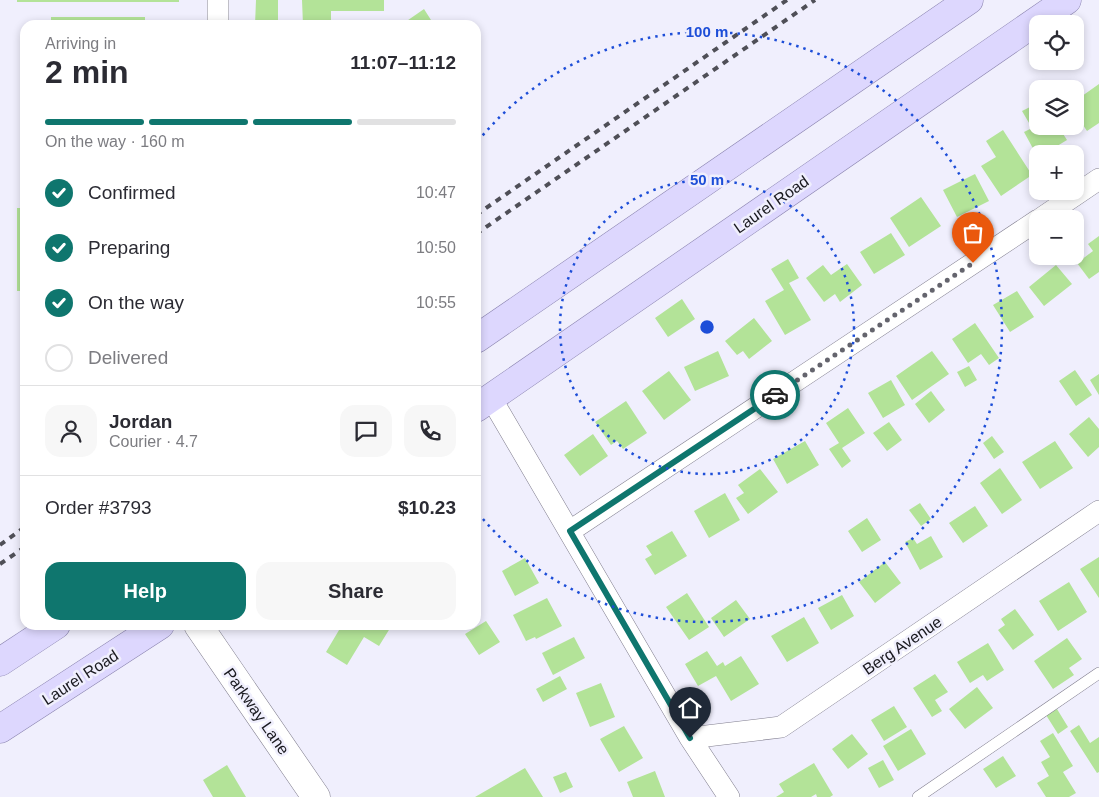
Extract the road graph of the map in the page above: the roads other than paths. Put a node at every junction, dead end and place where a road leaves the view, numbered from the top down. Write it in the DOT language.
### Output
graph roads {
  1 [pos="218,0"];
  2 [pos="969,0"];
  3 [pos="1067,0"];
  4 [pos="218,20"];
  5 [pos="1099,180"];
  6 [pos="1054,210"];
  7 [pos="1029,227"];
  8 [pos="481,336"];
  9 [pos="484,403"];
  10 [pos="1099,511"];
  11 [pos="570,531"];
  12 [pos="48,630"];
  13 [pos="152,630"];
  14 [pos="201,630"];
  15 [pos="0,662"];
  16 [pos="1099,673"];
  17 [pos="0,729"];
  18 [pos="690,738"];
  19 [pos="316,797"];
  20 [pos="729,797"];
  21 [pos="918,797"];
  1 -- 4 [label="street"];
  2 -- 8 [label="main road"];
  3 -- 9 [label="main road, Laurel Road"];
  5 -- 6 [label="street"];
  7 -- 11 [label="street"];
  9 -- 11 [label="street"];
  10 -- 18 [label="street, Berg Avenue"];
  11 -- 18 [label="street"];
  12 -- 15 [label="main road"];
  13 -- 17 [label="main road, Laurel Road"];
  14 -- 19 [label="main road, Parkway Lane"];
  16 -- 21 [label="lane"];
  18 -- 20 [label="street"];
}
